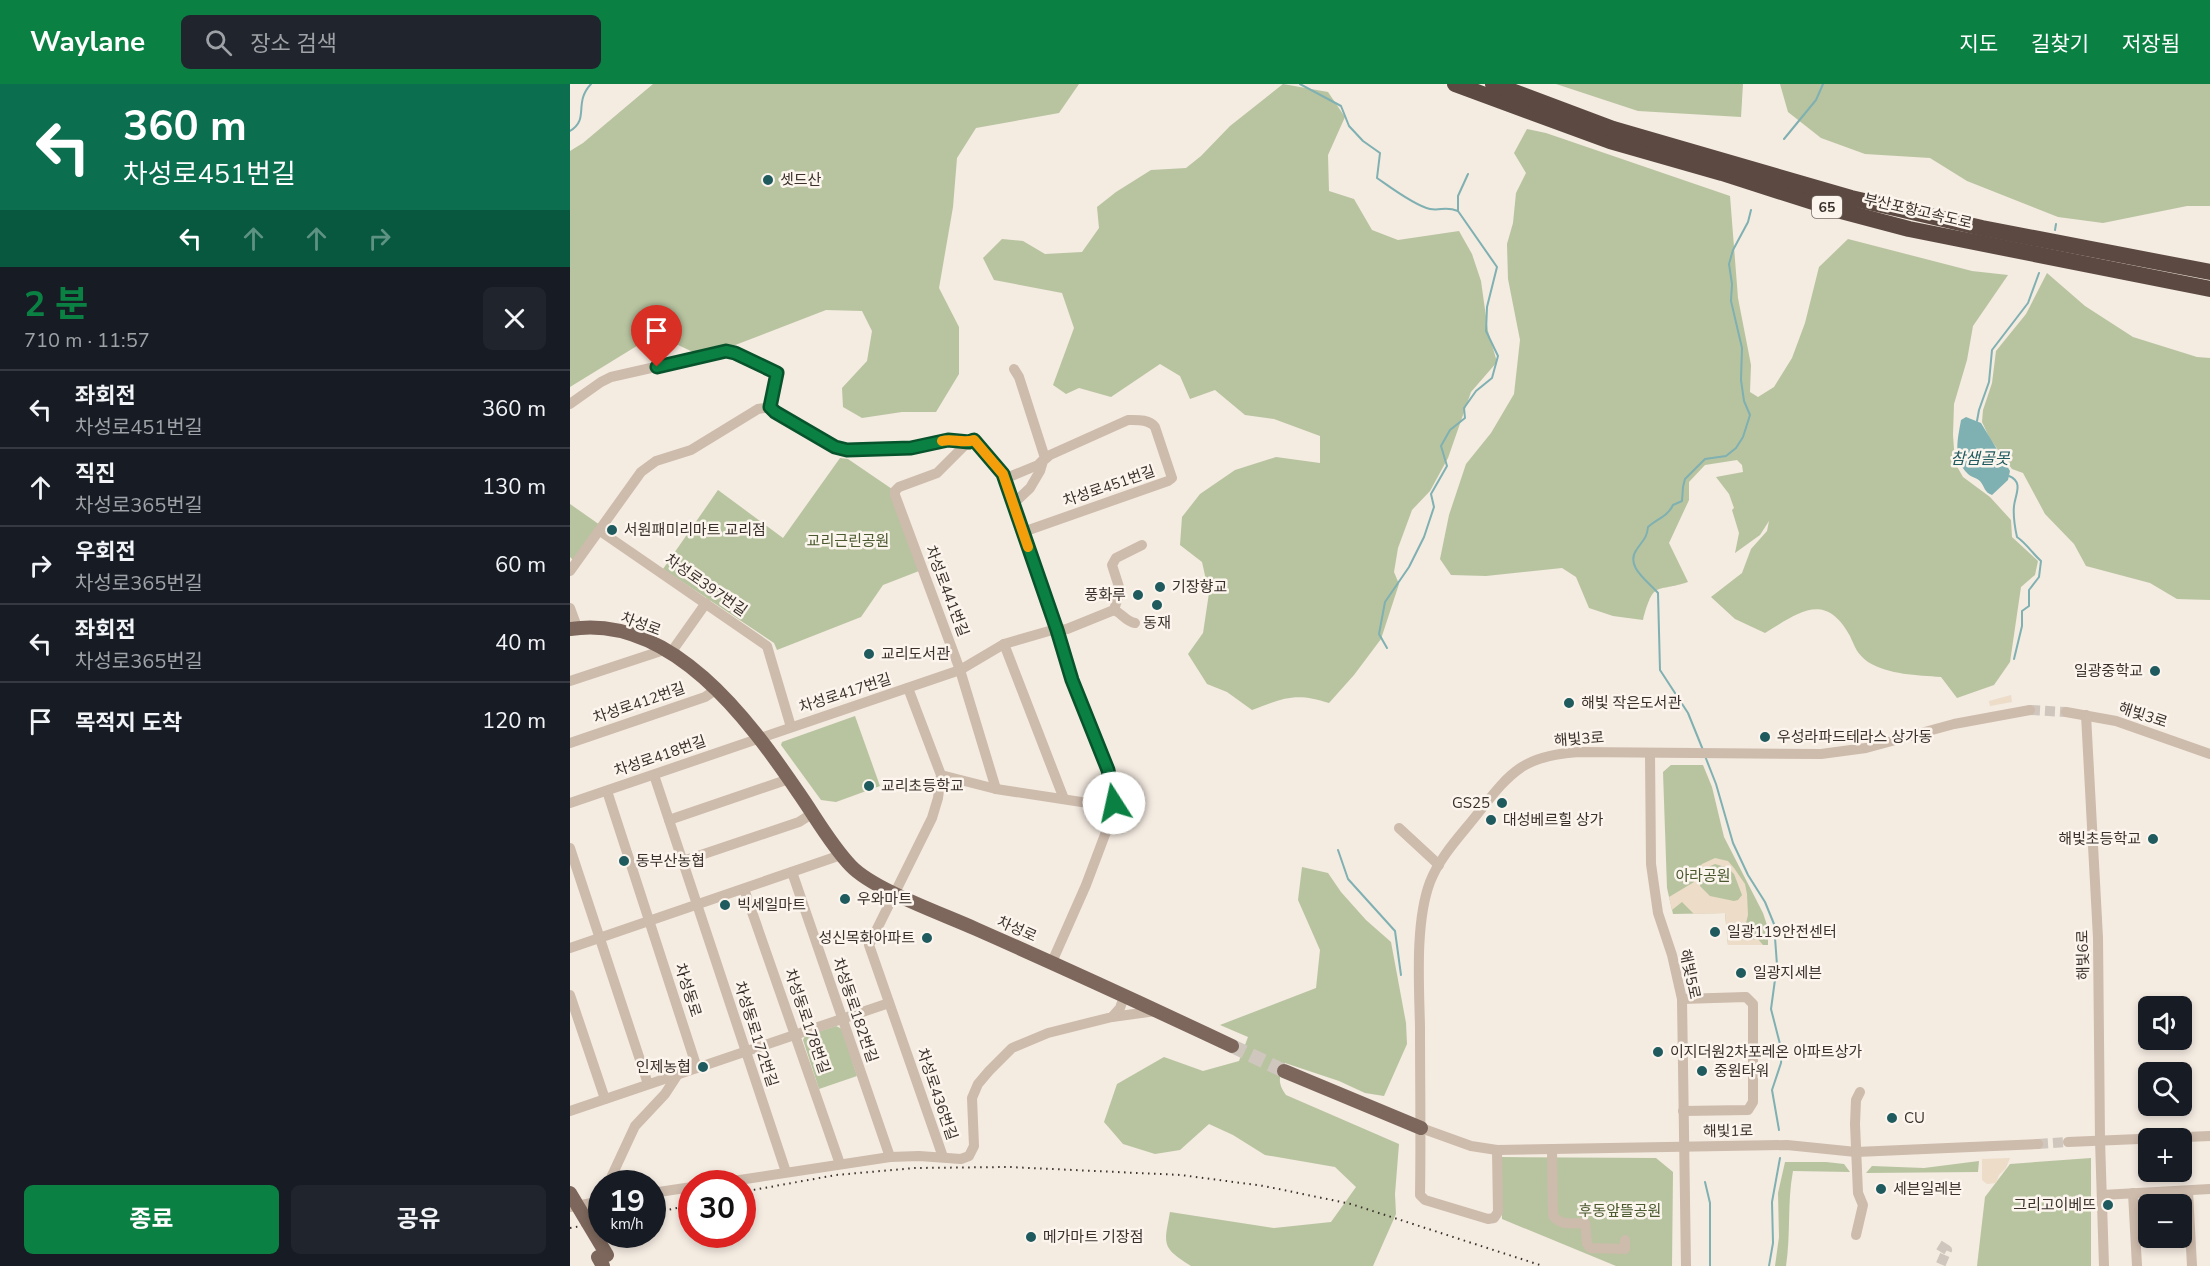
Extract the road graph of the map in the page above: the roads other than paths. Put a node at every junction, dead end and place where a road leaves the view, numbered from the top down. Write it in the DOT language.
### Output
graph roads {
  1 [pos="1455,84"];
  2 [pos="1492,84"];
  3 [pos="2210,272"];
  4 [pos="2210,289"];
  5 [pos="1014,369"];
  6 [pos="570,405"];
  7 [pos="770,407"];
  8 [pos="969,442"];
  9 [pos="1043,461"];
  10 [pos="1004,479"];
  11 [pos="1013,504"];
  12 [pos="600,531"];
  13 [pos="1023,532"];
  14 [pos="1142,545"];
  15 [pos="571,566"];
  16 [pos="706,603"];
  17 [pos="570,608"];
  18 [pos="1114,610"];
  19 [pos="1135,623"];
  20 [pos="573,628"];
  21 [pos="1057,630"];
  22 [pos="1004,644"];
  23 [pos="667,652"];
  24 [pos="960,670"];
  25 [pos="570,681"];
  26 [pos="908,688"];
  27 [pos="717,689"];
  28 [pos="2030,710"];
  29 [pos="2066,712"];
  30 [pos="2086,715"];
  31 [pos="791,727"];
  32 [pos="760,737"];
  33 [pos="570,743"];
  34 [pos="1650,753"];
  35 [pos="2210,754"];
  36 [pos="654,775"];
  37 [pos="941,775"];
  38 [pos="789,779"];
  39 [pos="996,789"];
  40 [pos="607,791"];
  41 [pos="1064,799"];
  42 [pos="570,803"];
  43 [pos="1114,807"];
  44 [pos="813,813"];
  45 [pos="669,820"];
  46 [pos="1399,828"];
  47 [pos="570,848"];
  48 [pos="841,855"];
  49 [pos="683,861"];
  50 [pos="1439,865"];
  51 [pos="792,872"];
  52 [pos="744,889"];
  53 [pos="894,892"];
  54 [pos="697,905"];
  55 [pos="650,921"];
  56 [pos="600,939"];
  57 [pos="570,948"];
  58 [pos="1052,962"];
  59 [pos="570,995"];
  60 [pos="1124,997"];
  61 [pos="1682,999"];
  62 [pos="889,1003"];
  63 [pos="1157,1011"];
  64 [pos="1112,1017"];
  65 [pos="843,1018"];
  66 [pos="796,1034"];
  67 [pos="1232,1046"];
  68 [pos="746,1051"];
  69 [pos="697,1068"];
  70 [pos="1284,1071"];
  71 [pos="678,1074"];
  72 [pos="648,1084"];
  73 [pos="1860,1092"];
  74 [pos="605,1099"];
  75 [pos="570,1111"];
  76 [pos="1683,1111"];
  77 [pos="1421,1128"];
  78 [pos="2210,1136"];
  79 [pos="2100,1140"];
  80 [pos="2068,1142"];
  81 [pos="2038,1144"];
  82 [pos="1684,1147"];
  83 [pos="1497,1150"];
  84 [pos="1552,1150"];
  85 [pos="1856,1152"];
  86 [pos="890,1157"];
  87 [pos="943,1157"];
  88 [pos="840,1164"];
  89 [pos="615,1170"];
  90 [pos="786,1172"];
  91 [pos="756,1177"];
  92 [pos="2210,1190"];
  93 [pos="2188,1191"];
  94 [pos="570,1193"];
  95 [pos="2133,1193"];
  96 [pos="2102,1195"];
  97 [pos="588,1204"];
  98 [pos="570,1208"];
  99 [pos="1854,1235"];
  100 [pos="1625,1240"];
  101 [pos="605,1261"];
  102 [pos="1686,1266"];
  103 [pos="2104,1266"];
  104 [pos="2137,1266"];
  105 [pos="2192,1266"];
  1 -- 4 [label="highway, 부산포항고속도로 / 65"];
  2 -- 3 [label="highway, 부산포항고속도로 / 65"];
  5 -- 9 [label="street"];
  6 -- 7 [label="street"];
  7 -- 8 [label="street"];
  7 -- 12 [label="street"];
  8 -- 10 [label="street"];
  8 -- 24 [label="street, 차성로441번길"];
  9 -- 10 [label="street, 차성로451번길"];
  9 -- 11 [label="street"];
  9 -- 13 [label="street, 차성로451번길"];
  10 -- 11 [label="street"];
  11 -- 13 [label="street"];
  12 -- 15 [label="street"];
  12 -- 16 [label="street, 차성로397번길"];
  13 -- 21 [label="street"];
  14 -- 18 [label="street"];
  16 -- 23 [label="street"];
  16 -- 31 [label="street, 차성로397번길"];
  17 -- 20 [label="street"];
  18 -- 19 [label="street"];
  18 -- 21 [label="street, 차성로417번길"];
  20 -- 23 [label="main road, 차성로"];
  21 -- 22 [label="street, 차성로417번길"];
  21 -- 43 [label="street"];
  22 -- 24 [label="street, 차성로417번길"];
  22 -- 41 [label="street"];
  23 -- 25 [label="street"];
  23 -- 27 [label="main road, 차성로"];
  24 -- 26 [label="street, 차성로417번길"];
  24 -- 39 [label="street, 차성로441번길"];
  26 -- 31 [label="street, 차성로417번길"];
  26 -- 37 [label="street"];
  27 -- 32 [label="main road, 차성로"];
  27 -- 33 [label="street, 차성로412번길"];
  28 -- 34 [label="street, 해빛3로"];
  29 -- 30 [label="street, 해빛3로"];
  30 -- 35 [label="street, 해빛3로"];
  30 -- 79 [label="street, 해빛6로"];
  31 -- 32 [label="street, 차성로417번길"];
  32 -- 36 [label="street, 차성로418번길"];
  32 -- 38 [label="main road, 차성로"];
  34 -- 50 [label="street, 해빛3로"];
  34 -- 61 [label="street, 해빛5로"];
  36 -- 40 [label="street, 차성로418번길"];
  36 -- 45 [label="street"];
  37 -- 39 [label="street"];
  37 -- 53 [label="street, 차성로436번길"];
  38 -- 44 [label="main road, 차성로"];
  38 -- 45 [label="street"];
  39 -- 41 [label="street"];
  40 -- 42 [label="street, 차성로418번길"];
  40 -- 55 [label="street, 차성동로"];
  41 -- 43 [label="street"];
  43 -- 58 [label="street"];
  44 -- 48 [label="main road, 차성로"];
  44 -- 49 [label="street"];
  45 -- 49 [label="street"];
  46 -- 50 [label="street"];
  47 -- 56 [label="street"];
  48 -- 51 [label="street"];
  48 -- 53 [label="main road, 차성로"];
  49 -- 54 [label="street"];
  50 -- 77 [label="street, 해빛3로"];
  51 -- 52 [label="street"];
  51 -- 65 [label="street, 차성동로182번길"];
  52 -- 54 [label="street"];
  52 -- 66 [label="street, 차성동로178번길"];
  53 -- 58 [label="main road, 차성로"];
  53 -- 62 [label="street, 차성로436번길"];
  54 -- 55 [label="street"];
  54 -- 68 [label="street, 차성동로172번길"];
  55 -- 56 [label="street"];
  55 -- 69 [label="street, 차성동로"];
  56 -- 57 [label="street"];
  56 -- 72 [label="street"];
  58 -- 60 [label="main road, 차성로"];
  59 -- 74 [label="street"];
  60 -- 63 [label="main road, 차성로"];
  60 -- 64 [label="street"];
  61 -- 76 [label="street, 해빛5로"];
  61 -- 76 [label="street"];
  62 -- 65 [label="street"];
  62 -- 87 [label="street, 차성로436번길"];
  63 -- 64 [label="street"];
  63 -- 67 [label="main road, 차성로"];
  64 -- 87 [label="street"];
  65 -- 66 [label="street"];
  65 -- 86 [label="street, 차성동로182번길"];
  66 -- 68 [label="street"];
  66 -- 88 [label="street, 차성동로178번길"];
  68 -- 69 [label="street"];
  68 -- 90 [label="street, 차성동로172번길"];
  69 -- 71 [label="street"];
  70 -- 77 [label="main road"];
  71 -- 72 [label="street"];
  71 -- 89 [label="street"];
  72 -- 74 [label="street"];
  73 -- 85 [label="street"];
  74 -- 75 [label="street"];
  76 -- 82 [label="street, 해빛5로"];
  77 -- 83 [label="street, 해빛1로"];
  77 -- 83 [label="street, 해빛3로"];
  78 -- 79 [label="street"];
  79 -- 80 [label="street"];
  79 -- 96 [label="street, 해빛6로"];
  81 -- 85 [label="street, 해빛1로"];
  82 -- 84 [label="street, 해빛1로"];
  82 -- 85 [label="street, 해빛1로"];
  82 -- 102 [label="street, 해빛5로"];
  83 -- 84 [label="street, 해빛1로"];
  84 -- 100 [label="street"];
  85 -- 99 [label="street"];
  86 -- 87 [label="street, 차성로436번길"];
  86 -- 88 [label="street, 차성로436번길"];
  88 -- 90 [label="street, 차성로436번길"];
  90 -- 91 [label="street, 차성로436번길"];
  92 -- 93 [label="street"];
  93 -- 95 [label="street"];
  93 -- 105 [label="street"];
  94 -- 101 [label="main road, bridge"];
  95 -- 96 [label="street"];
  95 -- 104 [label="street"];
  96 -- 103 [label="street, 해빛6로"];
  97 -- 98 [label="street"];
  98 -- 101 [label="main road"];
}
